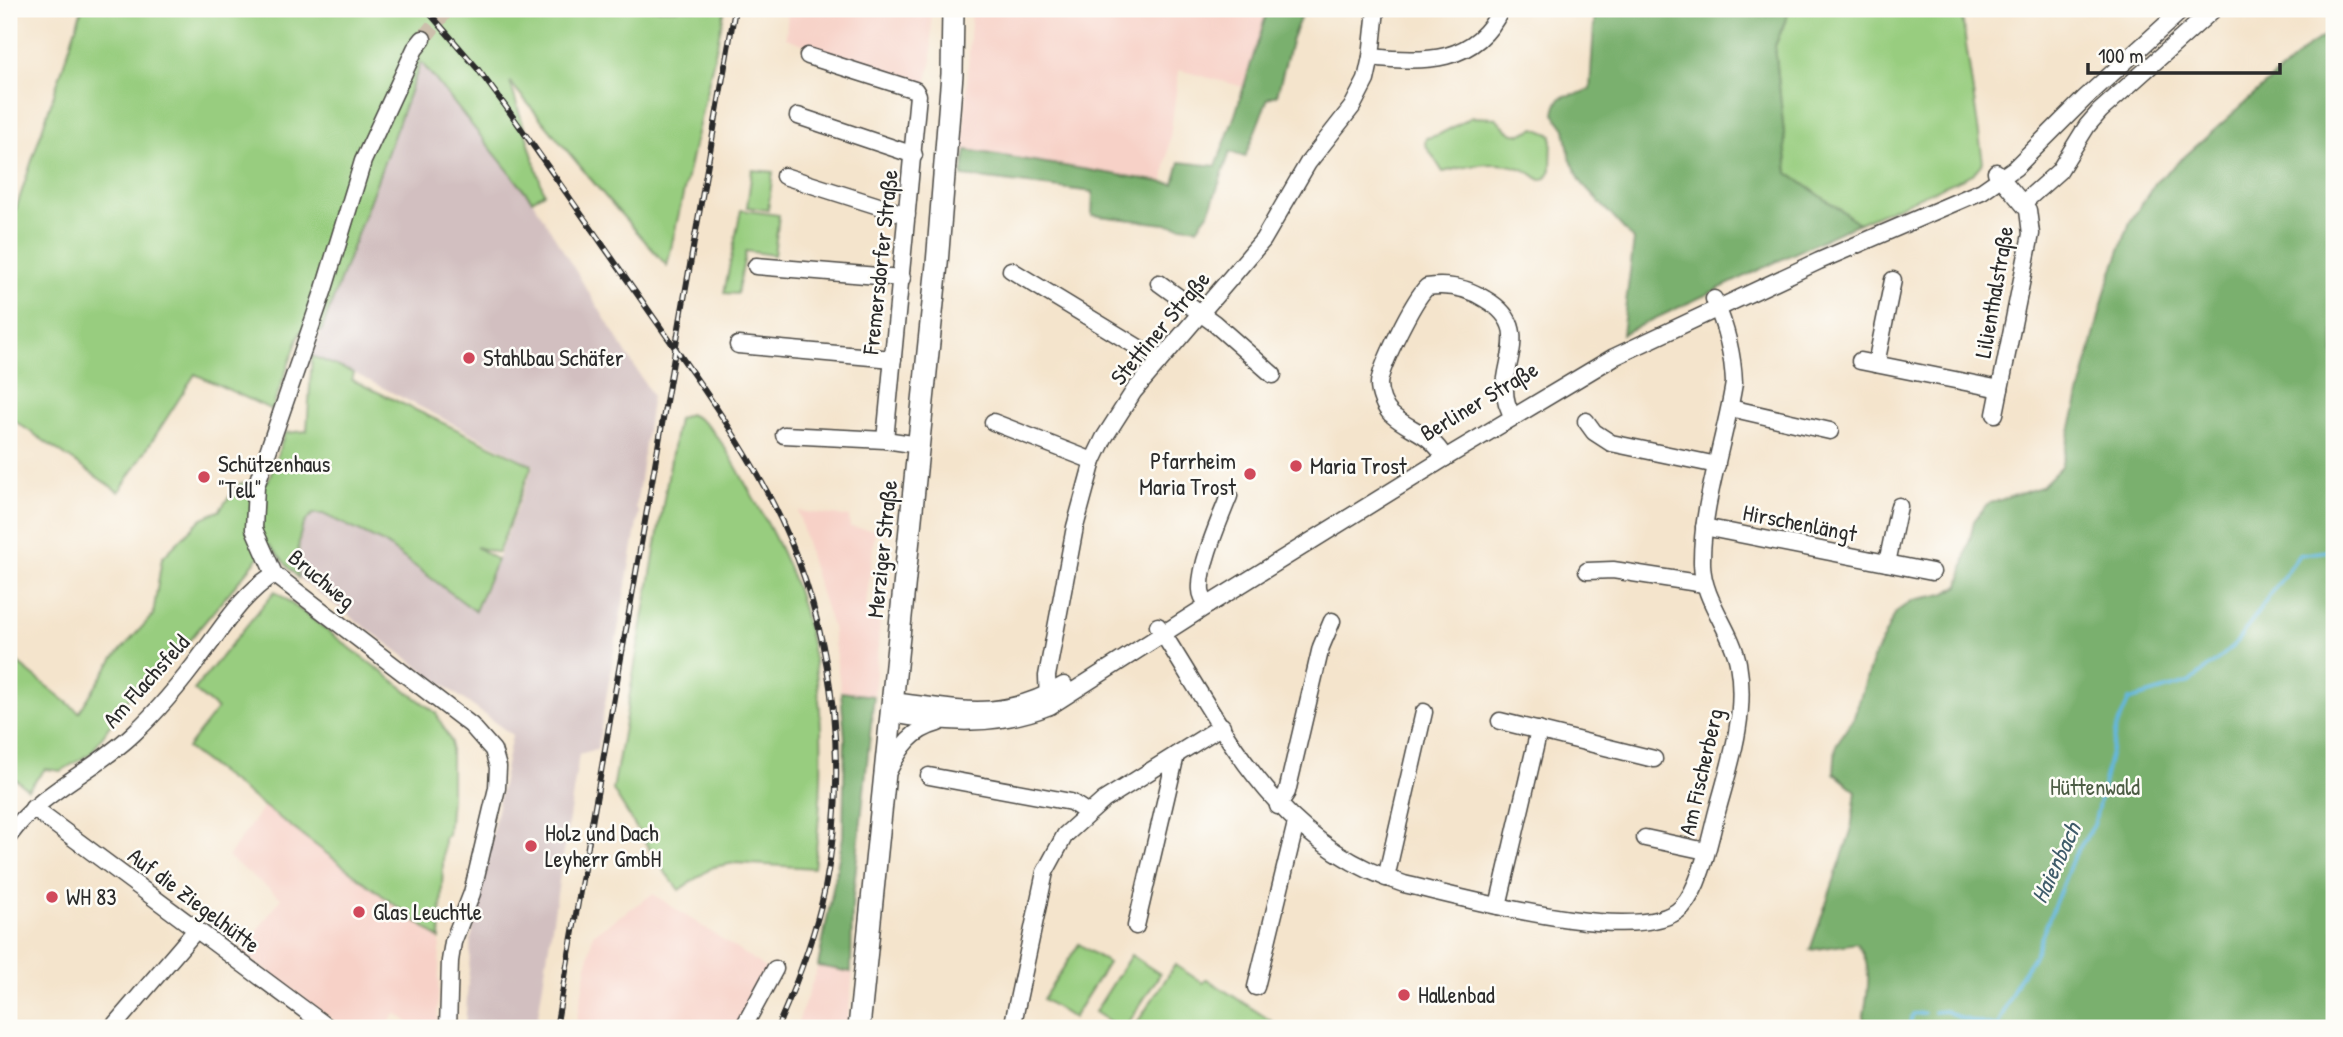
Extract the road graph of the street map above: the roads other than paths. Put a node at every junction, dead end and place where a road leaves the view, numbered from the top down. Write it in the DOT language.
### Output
graph roads {
  1 [pos="943,9"];
  2 [pos="953,9"];
  3 [pos="1376,9"];
  4 [pos="1502,9"];
  5 [pos="2183,9"];
  6 [pos="2214,9"];
  7 [pos="423,39"];
  8 [pos="808,56"];
  9 [pos="1371,57"];
  10 [pos="952,65"];
  11 [pos="798,116"];
  12 [pos="914,155"];
  13 [pos="1999,175"];
  14 [pos="784,176"];
  15 [pos="2024,202"];
  16 [pos="907,215"];
  17 [pos="755,265"];
  18 [pos="1011,270"];
  19 [pos="902,278"];
  20 [pos="1893,280"];
  21 [pos="1159,283"];
  22 [pos="1716,303"];
  23 [pos="1201,313"];
  24 [pos="738,345"];
  25 [pos="893,359"];
  26 [pos="1159,360"];
  27 [pos="1273,375"];
  28 [pos="2000,389"];
  29 [pos="1730,408"];
  30 [pos="1511,412"];
  31 [pos="1995,414"];
  32 [pos="1586,421"];
  33 [pos="993,422"];
  34 [pos="1830,431"];
  35 [pos="784,435"];
  36 [pos="885,440"];
  37 [pos="919,445"];
  38 [pos="1443,454"];
  39 [pos="1093,461"];
  40 [pos="1717,465"];
  41 [pos="1229,496"];
  42 [pos="1899,506"];
  43 [pos="1704,527"];
  44 [pos="1887,564"];
  45 [pos="1587,571"];
  46 [pos="1932,572"];
  47 [pos="274,574"];
  48 [pos="1704,584"];
  49 [pos="1205,601"];
  50 [pos="1332,621"];
  51 [pos="1161,630"];
  52 [pos="1048,701"];
  53 [pos="892,708"];
  54 [pos="1424,712"];
  55 [pos="1500,720"];
  56 [pos="944,721"];
  57 [pos="1222,726"];
  58 [pos="1539,730"];
  59 [pos="1176,755"];
  60 [pos="1654,760"];
  61 [pos="929,776"];
  62 [pos="885,778"];
  63 [pos="1278,806"];
  64 [pos="33,808"];
  65 [pos="1088,813"];
  66 [pos="1296,823"];
  67 [pos="9,835"];
  68 [pos="1645,838"];
  69 [pos="1706,851"];
  70 [pos="1386,878"];
  71 [pos="1498,906"];
  72 [pos="1136,926"];
  73 [pos="196,930"];
  74 [pos="775,969"];
  75 [pos="1256,987"];
  76 [pos="117,1027"];
  77 [pos="329,1028"];
  78 [pos="448,1028"];
  79 [pos="743,1028"];
  80 [pos="859,1028"];
  81 [pos="1013,1028"];
  1 -- 10 [label="main road"];
  2 -- 10 [label="main road"];
  3 -- 9 [label="street, Stettiner Straße"];
  4 -- 9 [label="street"];
  5 -- 13 [label="street, Berliner Straße"];
  6 -- 15 [label="street"];
  7 -- 47 [label="street, Bruchweg"];
  8 -- 12 [label="street, Fremersdorfer Straße"];
  9 -- 23 [label="street, Stettiner Straße"];
  10 -- 37 [label="main road, Merziger Straße"];
  11 -- 12 [label="street"];
  12 -- 16 [label="street, Fremersdorfer Straße"];
  13 -- 15 [label="street, Lilienthalstraße"];
  13 -- 22 [label="street, Berliner Straße"];
  14 -- 16 [label="street"];
  15 -- 28 [label="street, Lilienthalstraße"];
  16 -- 19 [label="street, Fremersdorfer Straße"];
  17 -- 19 [label="street"];
  18 -- 26 [label="street"];
  19 -- 25 [label="street, Fremersdorfer Straße"];
  20 -- 28 [label="street, Lilienthalstraße"];
  21 -- 23 [label="street"];
  22 -- 29 [label="street, Am Fischerberg"];
  22 -- 30 [label="street, Berliner Straße"];
  23 -- 26 [label="street, Stettiner Straße"];
  23 -- 27 [label="street"];
  24 -- 25 [label="street"];
  25 -- 36 [label="street, Fremersdorfer Straße"];
  26 -- 39 [label="street, Stettiner Straße"];
  28 -- 31 [label="street, Lilienthalstraße"];
  29 -- 34 [label="street"];
  29 -- 40 [label="street, Am Fischerberg"];
  30 -- 38 [label="street, Berliner Straße"];
  30 -- 38 [label="street"];
  32 -- 40 [label="street"];
  33 -- 39 [label="street"];
  35 -- 36 [label="street"];
  36 -- 37 [label="street"];
  37 -- 53 [label="main road, Merziger Straße"];
  38 -- 49 [label="street, Berliner Straße"];
  39 -- 52 [label="street, Stettiner Straße"];
  40 -- 43 [label="street, Am Fischerberg"];
  41 -- 49 [label="street"];
  42 -- 44 [label="street"];
  43 -- 44 [label="street, Hirschenlängt"];
  43 -- 48 [label="street, Am Fischerberg"];
  44 -- 46 [label="street, Hirschenlängt"];
  45 -- 48 [label="street"];
  47 -- 64 [label="street, Am Flachsfeld"];
  47 -- 78 [label="street, Bruchweg"];
  48 -- 69 [label="street, Am Fischerberg"];
  49 -- 51 [label="street, Berliner Straße"];
  50 -- 63 [label="street"];
  51 -- 52 [label="street, Berliner Straße"];
  51 -- 57 [label="street, Am Fischerberg"];
  52 -- 53 [label="street, Berliner Straße"];
  52 -- 56 [label="street, Berliner Straße"];
  53 -- 56 [label="street, Berliner Straße"];
  53 -- 62 [label="main road, Merziger Straße"];
  54 -- 70 [label="street"];
  55 -- 58 [label="street"];
  56 -- 62 [label="street, Berliner Straße"];
  57 -- 59 [label="street"];
  57 -- 63 [label="street, Am Fischerberg"];
  58 -- 60 [label="street"];
  58 -- 71 [label="street"];
  59 -- 65 [label="street"];
  59 -- 72 [label="street"];
  61 -- 65 [label="street"];
  62 -- 80 [label="main road, Merziger Straße"];
  63 -- 66 [label="street, Am Fischerberg"];
  64 -- 67 [label="street, Am Flachsfeld"];
  64 -- 73 [label="street, Auf die Ziegelhütte"];
  65 -- 81 [label="street"];
  66 -- 70 [label="street, Am Fischerberg"];
  66 -- 75 [label="street"];
  68 -- 69 [label="street, Am Fischerberg"];
  69 -- 71 [label="street, Am Fischerberg"];
  70 -- 71 [label="street, Am Fischerberg"];
  73 -- 76 [label="street"];
  73 -- 77 [label="street, Auf die Ziegelhütte"];
  74 -- 79 [label="street"];
}
